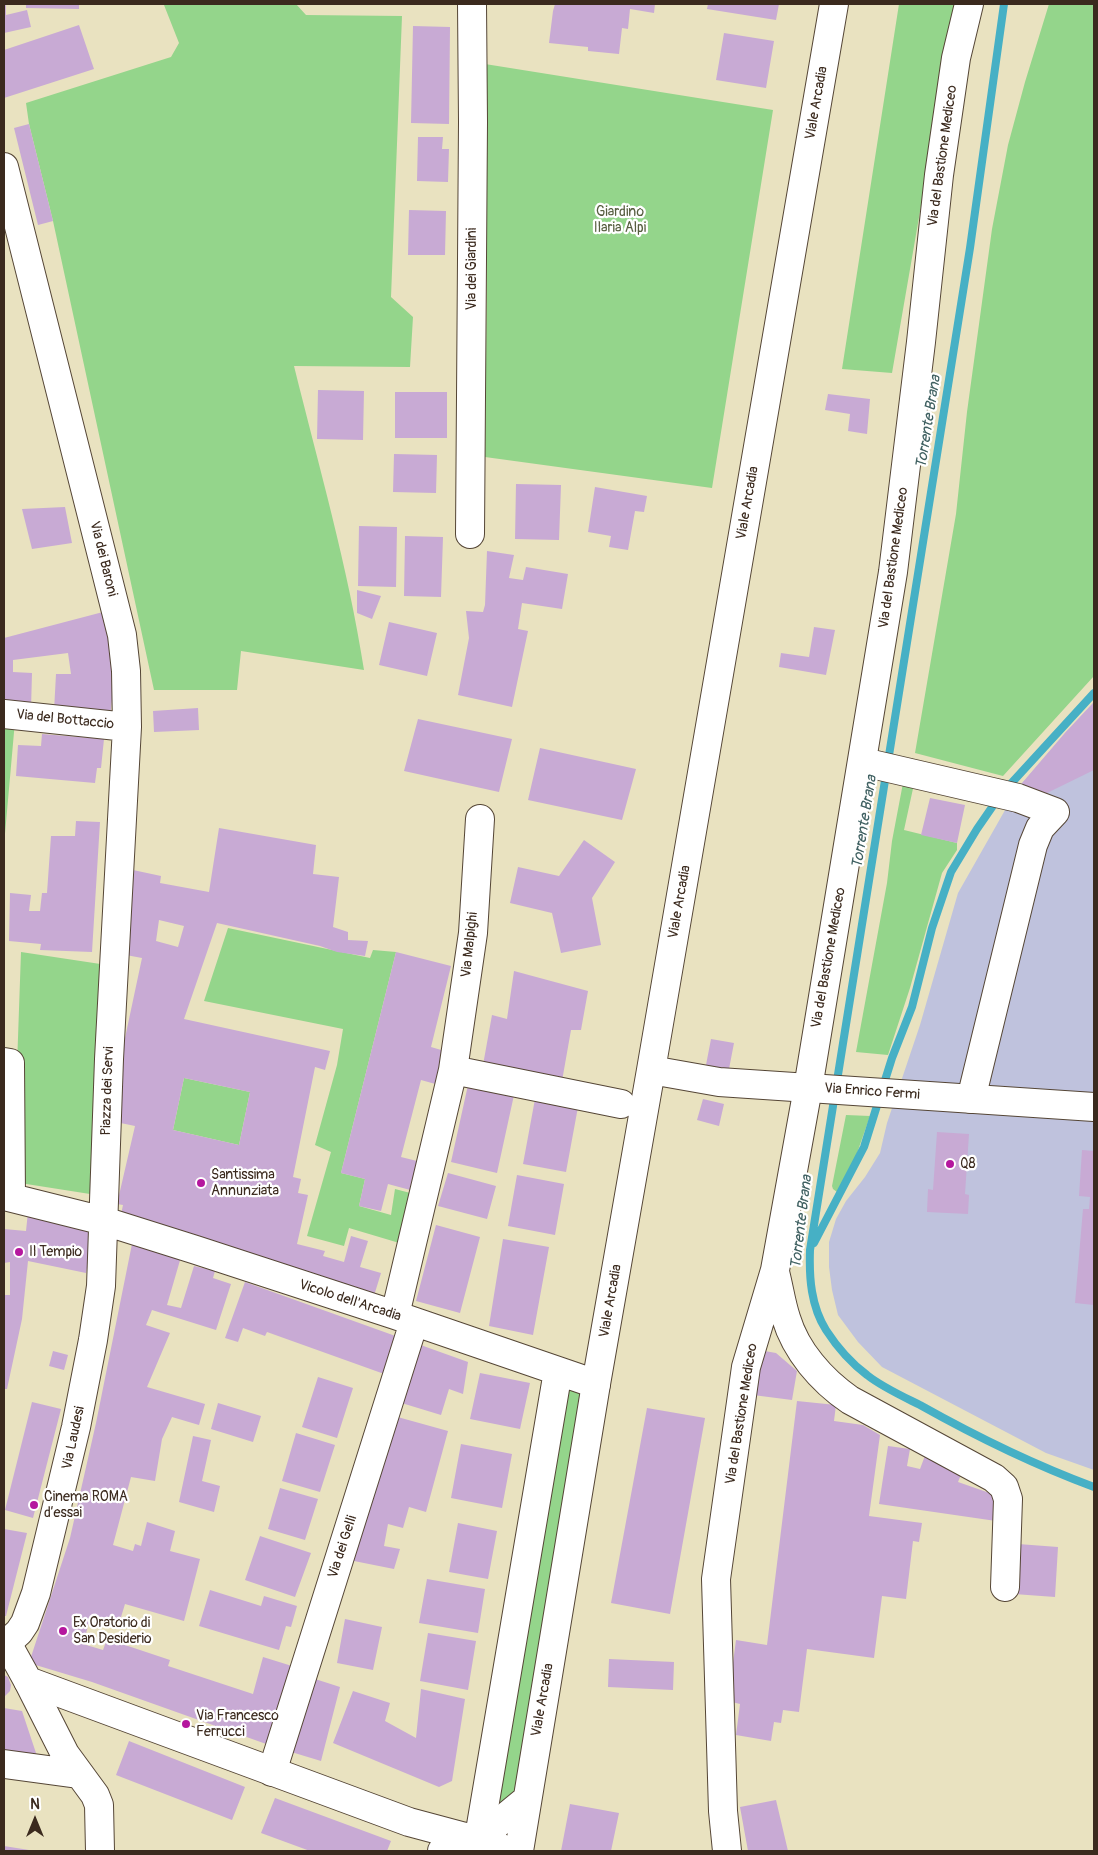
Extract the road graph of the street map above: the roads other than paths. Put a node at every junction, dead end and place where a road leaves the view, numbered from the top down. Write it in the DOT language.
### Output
graph roads {
  1 [pos="472,4"];
  2 [pos="834,4"];
  3 [pos="969,4"];
  4 [pos="6,181"];
  5 [pos="470,534"];
  6 [pos="4,714"];
  7 [pos="127,727"];
  8 [pos="869,763"];
  9 [pos="480,819"];
  10 [pos="115,961"];
  11 [pos="7,1062"];
  12 [pos="453,1070"];
  13 [pos="651,1070"];
  14 [pos="814,1088"];
  15 [pos="971,1100"];
  16 [pos="621,1104"];
  17 [pos="1094,1107"];
  18 [pos="7,1196"];
  19 [pos="104,1221"];
  20 [pos="775,1270"];
  21 [pos="404,1319"];
  22 [pos="558,1371"];
  23 [pos="596,1384"];
  24 [pos="1005,1587"];
  25 [pos="5,1643"];
  26 [pos="28,1681"];
  27 [pos="4,1764"];
  28 [pos="272,1772"];
  29 [pos="78,1774"];
  30 [pos="526,1800"];
  31 [pos="475,1837"];
  32 [pos="100,1851"];
  33 [pos="442,1851"];
  34 [pos="504,1851"];
  35 [pos="519,1851"];
  36 [pos="727,1851"];
  1 -- 5 [label="street, Via dei Giardini"];
  2 -- 13 [label="street, Viale Arcadia"];
  3 -- 8 [label="street, Via del Bastione Mediceo"];
  4 -- 7 [label="street, Via dei Baroni"];
  6 -- 7 [label="street, Via del Bottaccio"];
  7 -- 10 [label="street, Via dei Baroni"];
  8 -- 14 [label="street, Via del Bastione Mediceo"];
  8 -- 15 [label="street"];
  9 -- 12 [label="street, Via Malpighi"];
  10 -- 19 [label="street, Piazza dei Servi"];
  11 -- 18 [label="street"];
  12 -- 16 [label="street"];
  12 -- 21 [label="street, Via Malpighi"];
  13 -- 14 [label="street, Via Enrico Fermi"];
  13 -- 23 [label="street, Viale Arcadia"];
  14 -- 15 [label="street, Via Enrico Fermi"];
  14 -- 20 [label="street, Via del Bastione Mediceo"];
  15 -- 17 [label="street, Via Enrico Fermi"];
  18 -- 19 [label="street, Vicolo dell'Arcadia"];
  19 -- 21 [label="street, Vicolo dell'Arcadia"];
  19 -- 25 [label="street, Via Laudesi"];
  20 -- 24 [label="street"];
  20 -- 36 [label="street, Via del Bastione Mediceo"];
  21 -- 22 [label="street, Vicolo dell'Arcadia"];
  21 -- 28 [label="street, Via dei Gelli"];
  22 -- 23 [label="street, Vicolo dell'Arcadia"];
  22 -- 31 [label="street"];
  23 -- 30 [label="street, Viale Arcadia"];
  25 -- 26 [label="street"];
  26 -- 28 [label="street"];
  26 -- 29 [label="street"];
  27 -- 29 [label="street"];
  28 -- 31 [label="street"];
  29 -- 32 [label="street"];
  30 -- 31 [label="street"];
  30 -- 35 [label="street, Viale Arcadia"];
  31 -- 33 [label="street"];
  31 -- 34 [label="street"];
}
